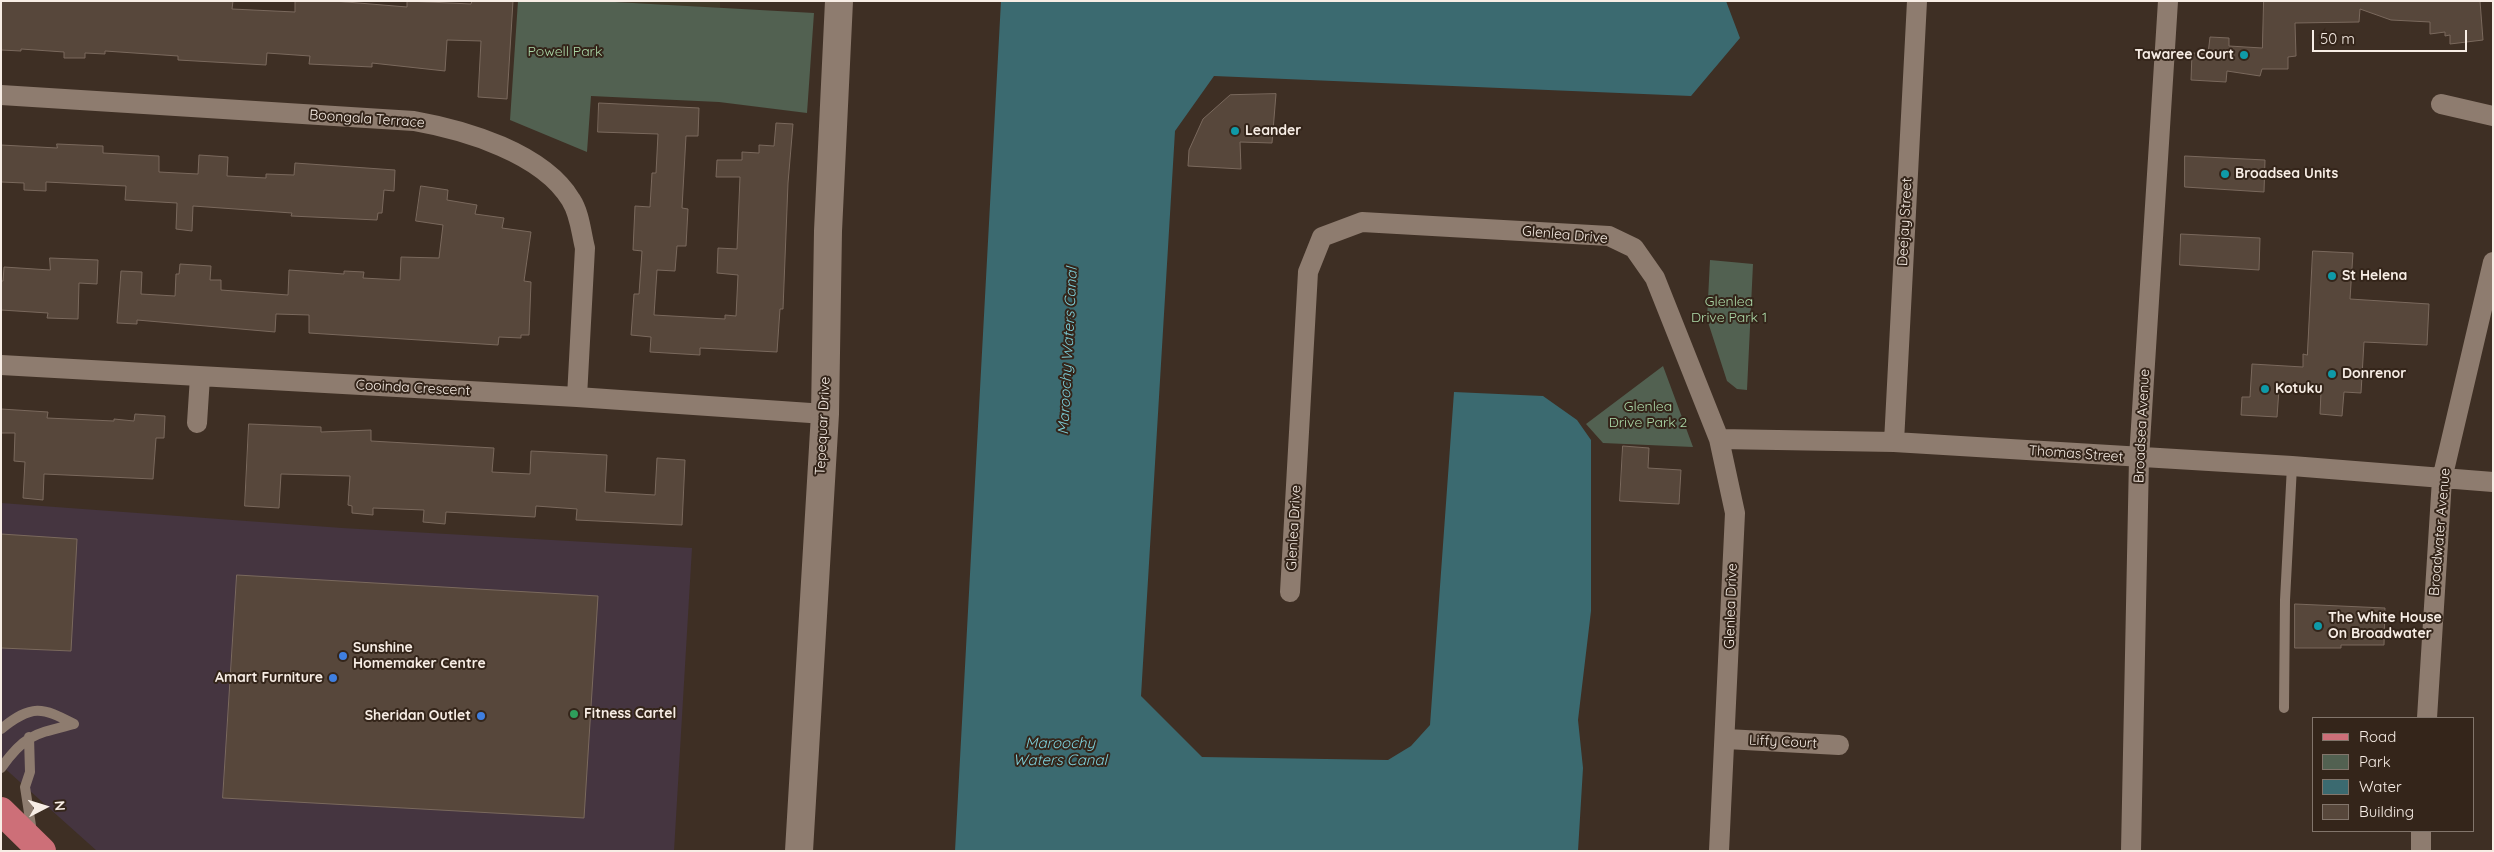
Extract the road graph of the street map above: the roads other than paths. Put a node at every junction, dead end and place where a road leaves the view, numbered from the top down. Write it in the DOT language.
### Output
graph roads {
  1 [pos="839,1"];
  2 [pos="1917,1"];
  3 [pos="2168,1"];
  4 [pos="1,96"];
  5 [pos="2441,104"];
  6 [pos="2493,116"];
  7 [pos="2493,262"];
  8 [pos="1,365"];
  9 [pos="200,377"];
  10 [pos="577,397"];
  11 [pos="825,414"];
  12 [pos="197,424"];
  13 [pos="1719,439"];
  14 [pos="1894,442"];
  15 [pos="2139,458"];
  16 [pos="2292,466"];
  17 [pos="2442,478"];
  18 [pos="2493,482"];
  19 [pos="1290,592"];
  20 [pos="2284,708"];
  21 [pos="2426,717"];
  22 [pos="1,729"];
  23 [pos="29,737"];
  24 [pos="1726,739"];
  25 [pos="1839,745"];
  26 [pos="1,768"];
  27 [pos="1,811"];
  28 [pos="2421,832"];
  29 [pos="38,847"];
  30 [pos="799,851"];
  31 [pos="1719,851"];
  32 [pos="2131,851"];
  33 [pos="2421,851"];
  1 -- 11 [label="street, Tepequar Drive"];
  2 -- 14 [label="street, Deejay Street"];
  3 -- 15 [label="street, Broadsea Avenue"];
  4 -- 10 [label="street, Boongala Terrace"];
  5 -- 6 [label="street"];
  7 -- 17 [label="street, Broadwater Avenue"];
  8 -- 9 [label="street, Cooinda Crescent"];
  9 -- 10 [label="street, Cooinda Crescent"];
  9 -- 12 [label="street"];
  10 -- 11 [label="street, Cooinda Crescent"];
  11 -- 30 [label="street, Tepequar Drive"];
  13 -- 14 [label="street, Thomas Street"];
  13 -- 19 [label="street, Glenlea Drive"];
  13 -- 24 [label="street, Glenlea Drive"];
  14 -- 15 [label="street, Thomas Street"];
  15 -- 16 [label="street, Thomas Street"];
  15 -- 32 [label="street, Broadsea Avenue"];
  16 -- 17 [label="street, Thomas Street"];
  16 -- 20 [label="lane"];
  17 -- 18 [label="street, Thomas Street"];
  17 -- 21 [label="street, Broadwater Avenue"];
  22 -- 23 [label="lane"];
  23 -- 26 [label="lane"];
  23 -- 29 [label="lane"];
  24 -- 25 [label="street, Liffy Court"];
  24 -- 31 [label="street, Glenlea Drive"];
  27 -- 29 [label="main road"];
  28 -- 33 [label="street"];
}
